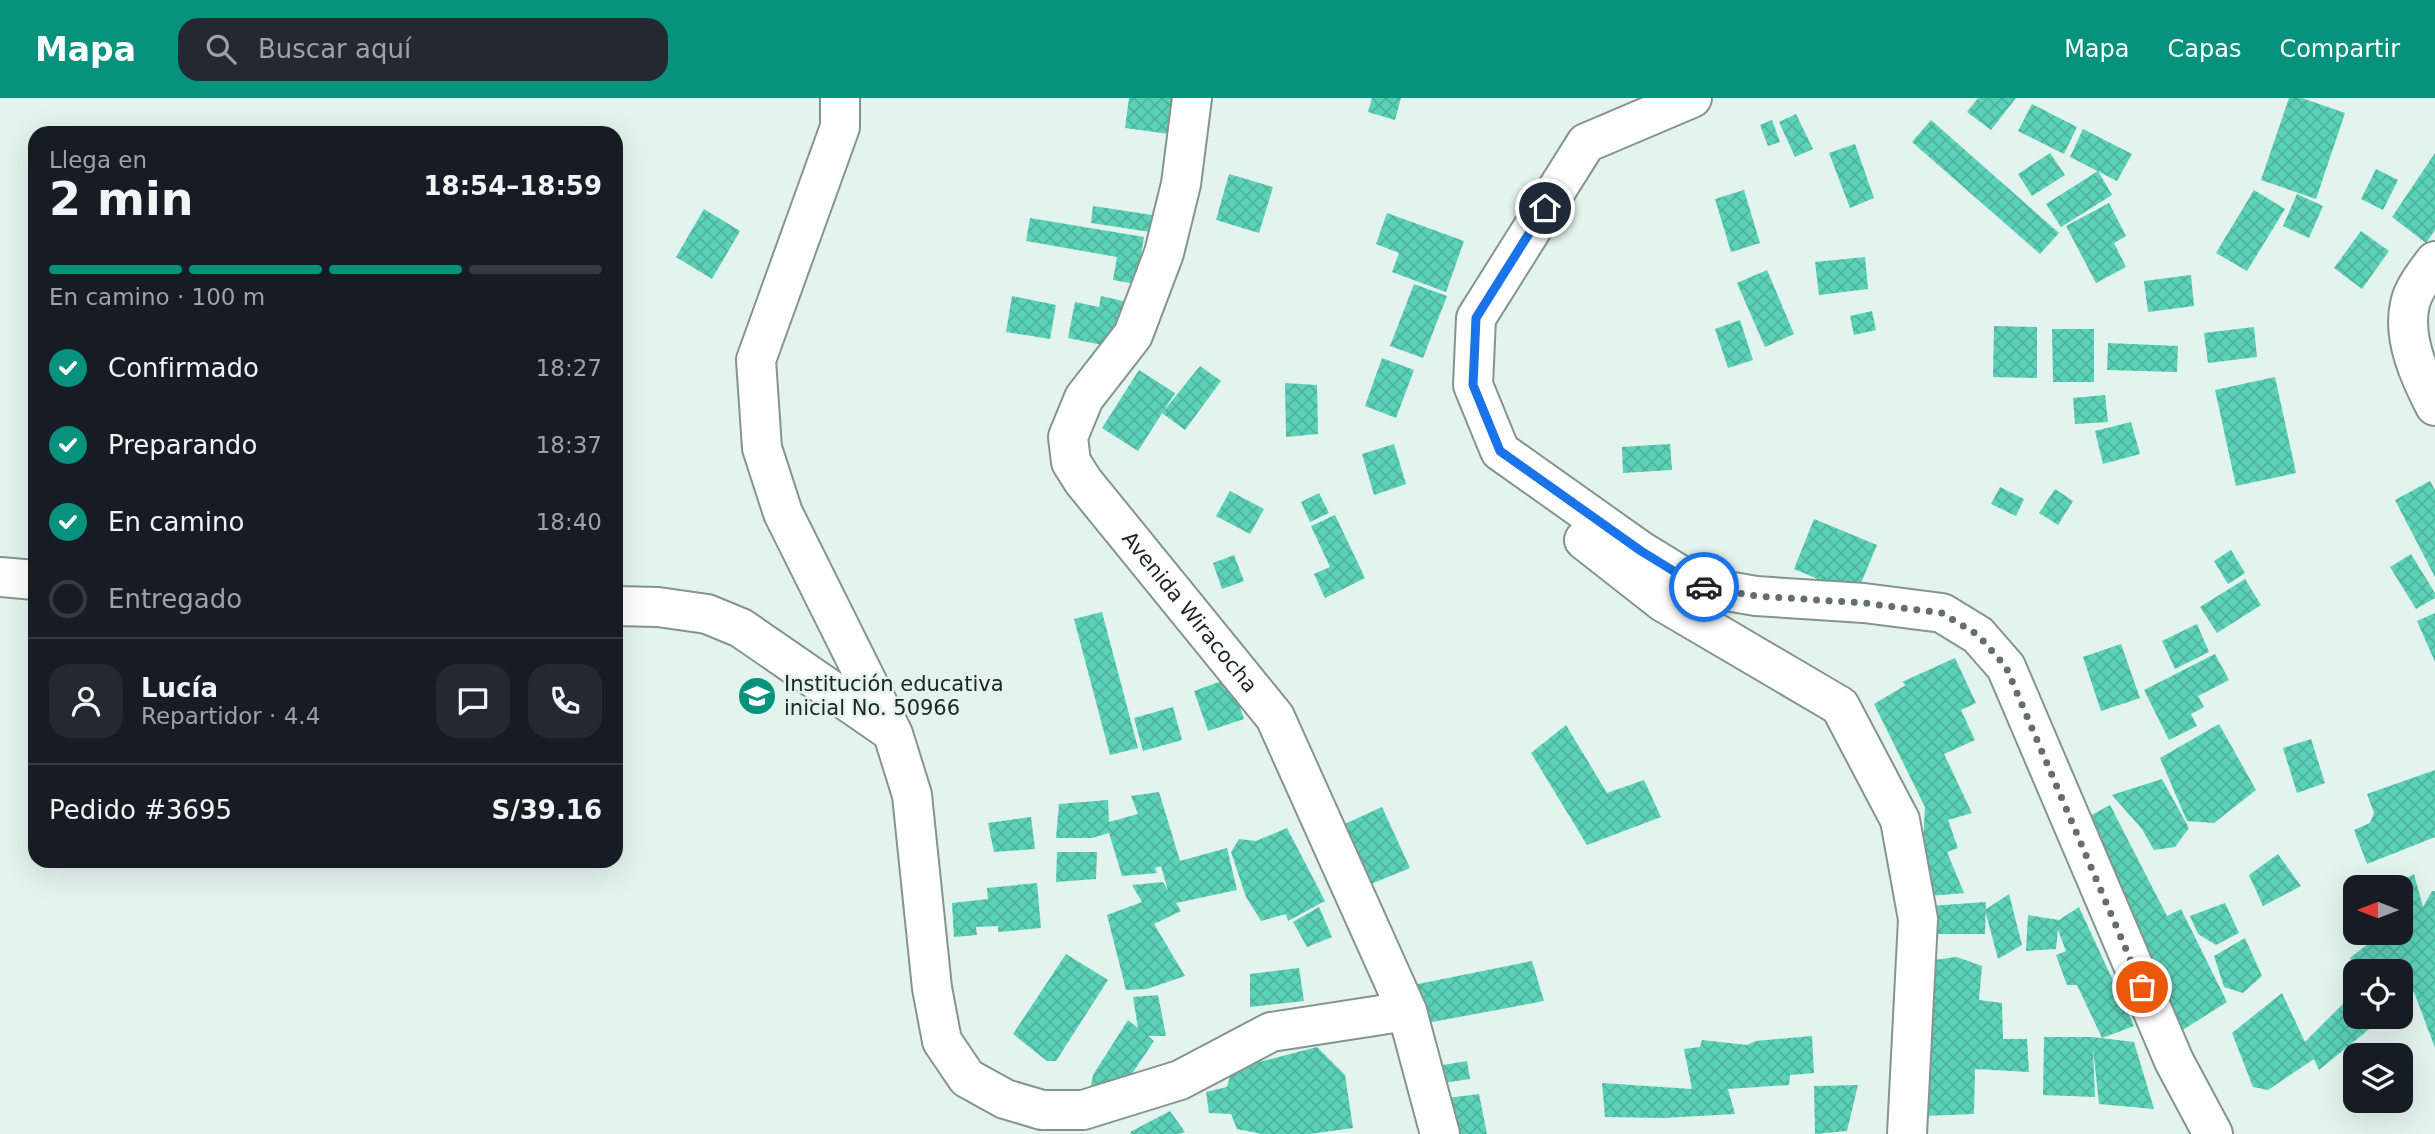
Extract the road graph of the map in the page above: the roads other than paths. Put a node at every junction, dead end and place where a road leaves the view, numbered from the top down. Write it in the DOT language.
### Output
graph roads {
  1 [pos="840,98"];
  2 [pos="1192,98"];
  3 [pos="1692,98"];
  4 [pos="2435,261"];
  5 [pos="2435,406"];
  6 [pos="1500,451"];
  7 [pos="0,577"];
  8 [pos="28,579"];
  9 [pos="623,606"];
  10 [pos="893,734"];
  11 [pos="1407,1012"];
  12 [pos="1440,1134"];
  13 [pos="1907,1134"];
  14 [pos="2213,1134"];
  1 -- 10 [label="street"];
  2 -- 11 [label="street, Avenida Wiracocha"];
  3 -- 6 [label="street"];
  4 -- 5 [label="street"];
  6 -- 13 [label="street"];
  6 -- 14 [label="street"];
  7 -- 8 [label="street"];
  9 -- 10 [label="street"];
  10 -- 11 [label="street"];
  11 -- 12 [label="street, Avenida Wiracocha"];
}
